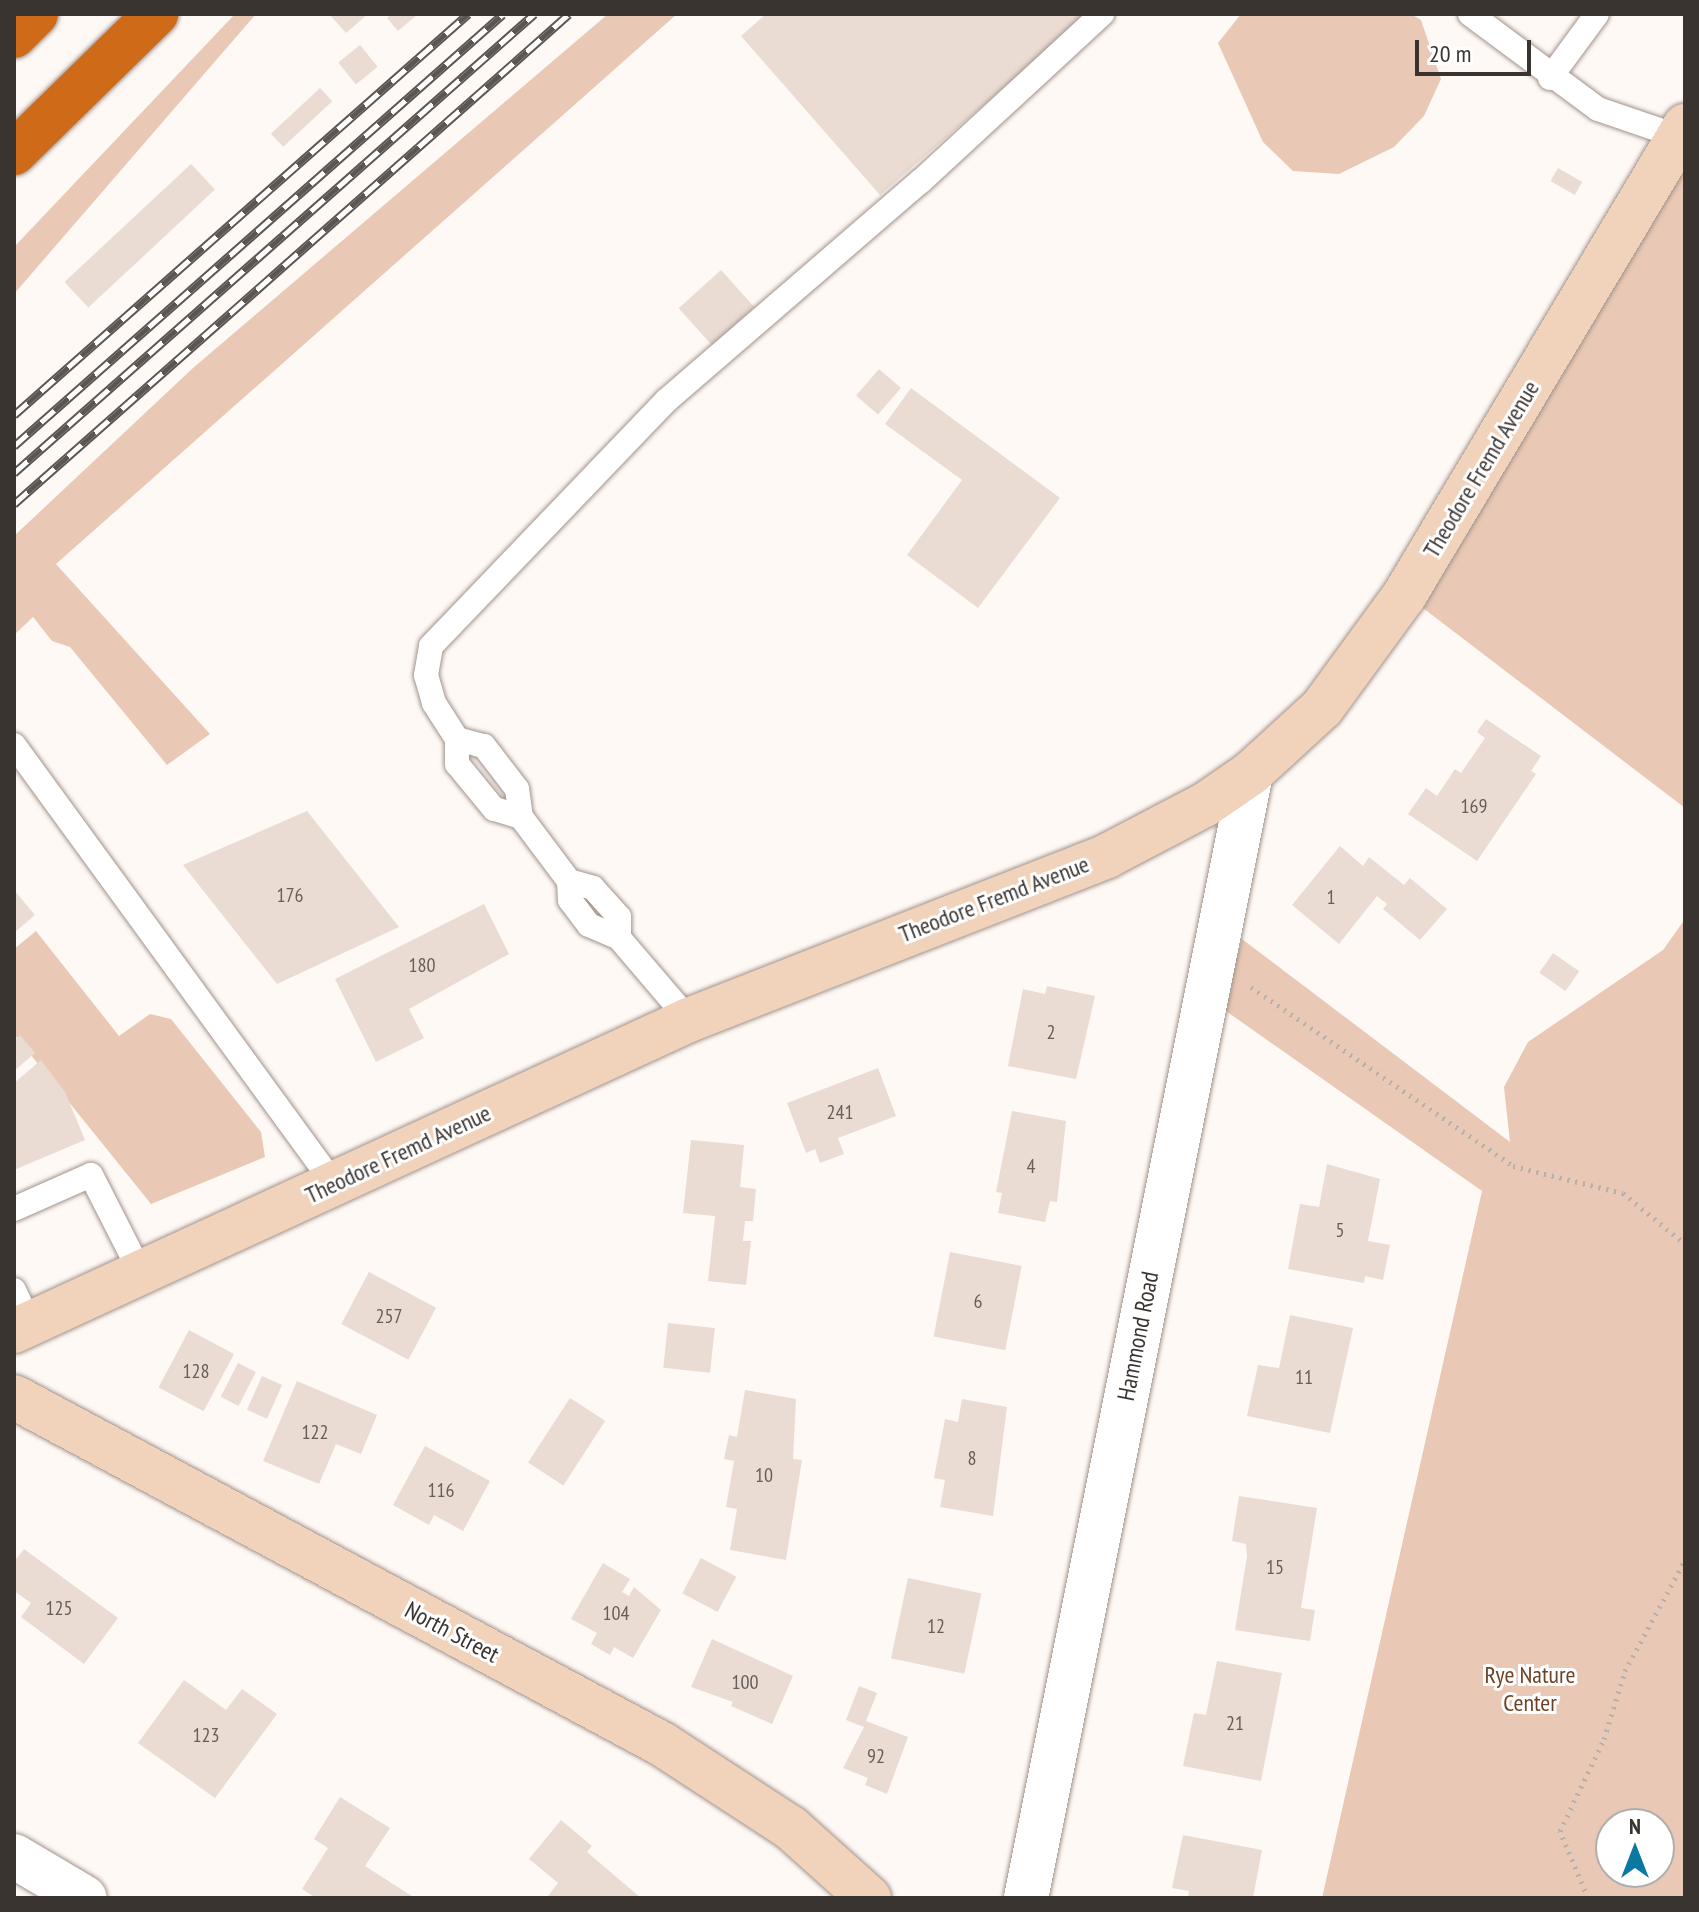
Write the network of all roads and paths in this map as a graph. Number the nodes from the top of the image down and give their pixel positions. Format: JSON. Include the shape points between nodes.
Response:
{"nodes":[{"id":1,"x":36,"y":14,"type":"edge"},
{"id":2,"x":156,"y":14,"type":"edge"},
{"id":3,"x":1102,"y":14,"type":"edge"},
{"id":4,"x":1470,"y":14,"type":"edge"},
{"id":5,"x":1597,"y":14,"type":"edge"},
{"id":6,"x":14,"y":36,"type":"edge"},
{"id":7,"x":1550,"y":78,"type":"junction"},
{"id":8,"x":1681,"y":131,"type":"edge"},
{"id":9,"x":14,"y":153,"type":"edge"},
{"id":10,"x":14,"y":745,"type":"edge"},
{"id":11,"x":1251,"y":773,"type":"junction"},
{"id":12,"x":1213,"y":962,"type":"junction"},
{"id":13,"x":689,"y":1020,"type":"junction"},
{"id":14,"x":334,"y":1184,"type":"junction"},
{"id":15,"x":14,"y":1209,"type":"edge"},
{"id":16,"x":1685,"y":1244,"type":"edge"},
{"id":17,"x":141,"y":1273,"type":"junction"},
{"id":18,"x":19,"y":1315,"type":"edge"},
{"id":19,"x":14,"y":1397,"type":"edge"},
{"id":20,"x":1685,"y":1560,"type":"edge"},
{"id":21,"x":14,"y":1856,"type":"edge"},
{"id":22,"x":85,"y":1898,"type":"edge"},
{"id":23,"x":869,"y":1898,"type":"edge"},
{"id":24,"x":1026,"y":1898,"type":"edge"},
{"id":25,"x":1588,"y":1898,"type":"edge"}],
"edges":[{"from":1,"to":6,"type":"highway"},
{"from":2,"to":9,"type":"highway"},
{"from":3,"to":13,"type":"lane","via":[[920,182],[667,400],[431,646],[426,675],[457,739],[484,746],[517,789],[521,817],[569,881],[593,888],[619,917],[619,938]]},
{"from":4,"to":7,"type":"lane"},
{"from":5,"to":7,"type":"lane"},
{"from":7,"to":8,"type":"lane","via":[[1598,109]]},
{"from":8,"to":11,"type":"street","name":"Theodore Fremd Avenue","via":[[1404,596],[1322,708]]},
{"from":10,"to":14,"type":"lane"},
{"from":11,"to":12,"type":"street","name":"Hammond Road"},
{"from":11,"to":13,"type":"street","name":"Theodore Fremd Avenue","via":[[1206,804],[1107,856]]},
{"from":12,"to":16,"type":"path","via":[[1513,1166],[1623,1193]]},
{"from":12,"to":24,"type":"street","name":"Hammond Road"},
{"from":13,"to":14,"type":"street","name":"Theodore Fremd Avenue"},
{"from":14,"to":17,"type":"street","name":"Theodore Fremd Avenue"},
{"from":15,"to":17,"type":"lane","via":[[91,1175]]},
{"from":17,"to":18,"type":"street","name":"Theodore Fremd Avenue"},
{"from":19,"to":23,"type":"street","name":"North Street","via":[[662,1744],[791,1828]]},
{"from":20,"to":25,"type":"path","via":[[1625,1671],[1604,1739],[1560,1831]]},
{"from":21,"to":22,"type":"street"}]}
